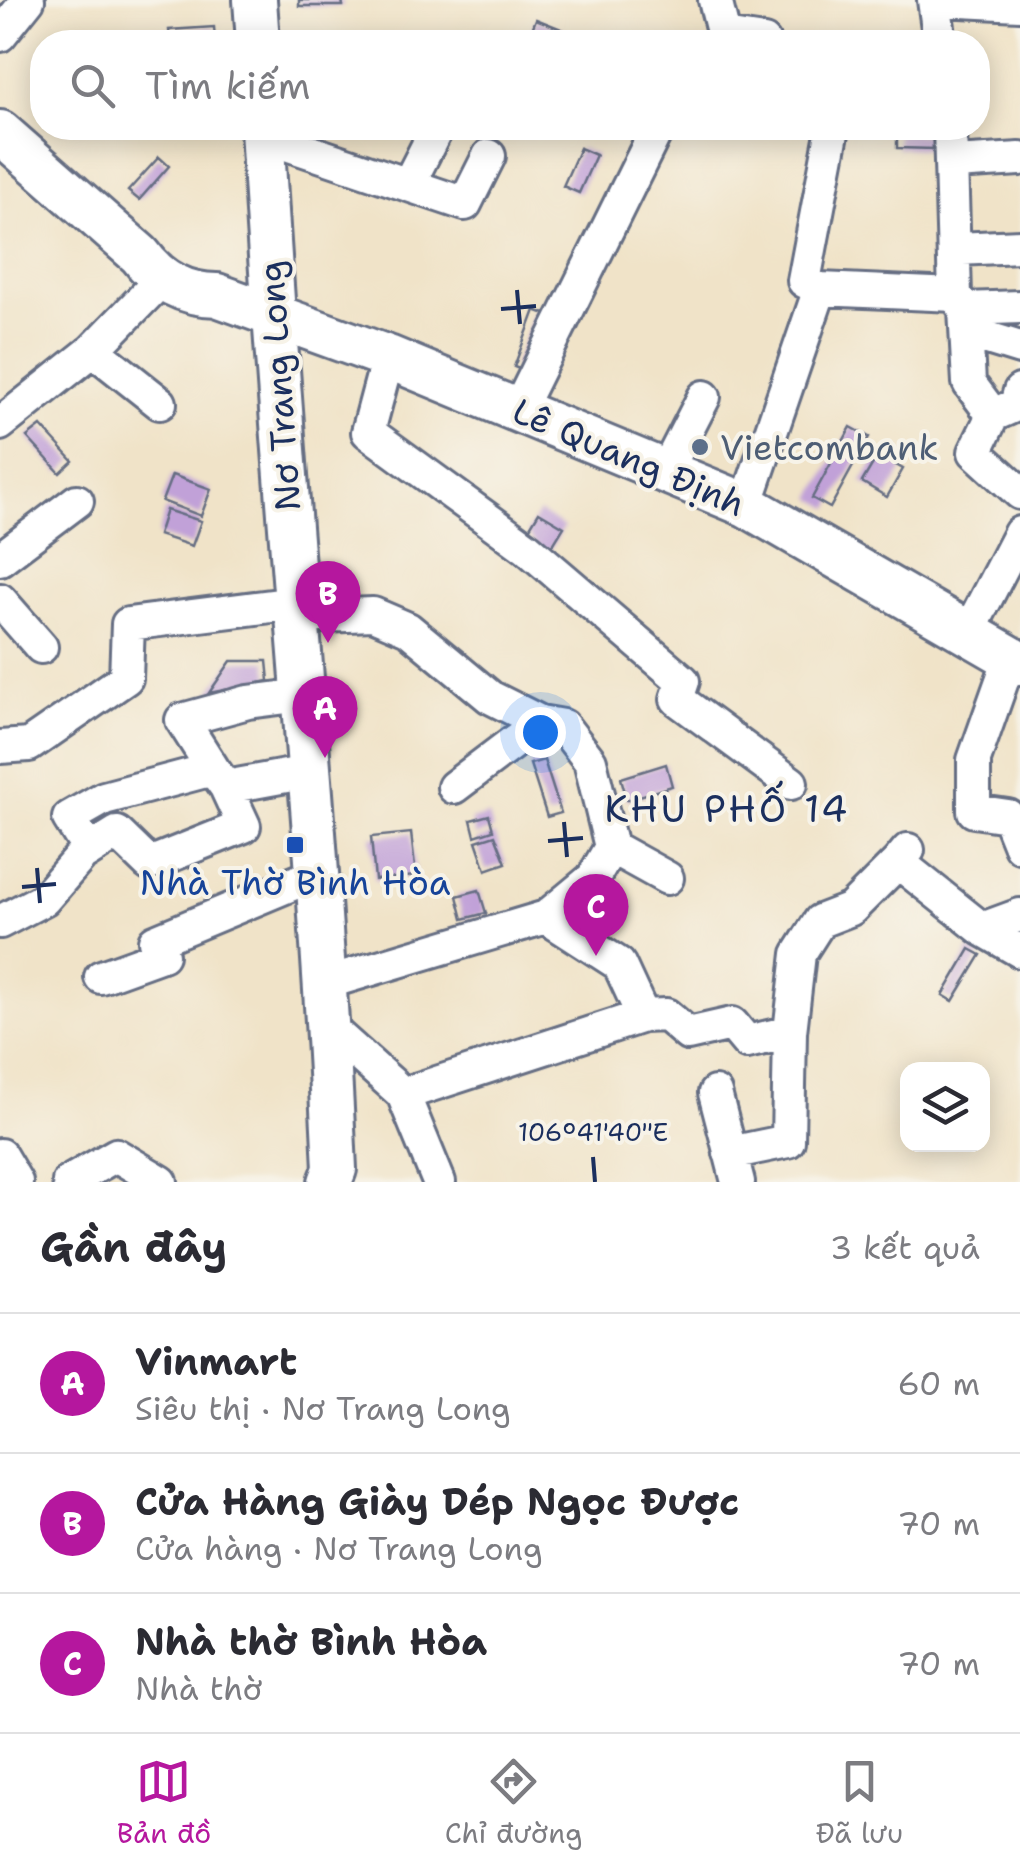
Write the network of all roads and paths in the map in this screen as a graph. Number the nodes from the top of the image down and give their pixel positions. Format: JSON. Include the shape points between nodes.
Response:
{"nodes":[{"id":1,"x":28,"y":0,"type":"edge"},
{"id":2,"x":54,"y":0,"type":"edge"},
{"id":3,"x":256,"y":0,"type":"edge"},
{"id":4,"x":715,"y":0,"type":"edge"},
{"id":5,"x":938,"y":0,"type":"edge"},
{"id":6,"x":1020,"y":4,"type":"edge"},
{"id":7,"x":257,"y":30,"type":"edge"},
{"id":8,"x":722,"y":30,"type":"edge"},
{"id":9,"x":939,"y":30,"type":"edge"},
{"id":10,"x":0,"y":35,"type":"edge"},
{"id":11,"x":262,"y":140,"type":"edge"},
{"id":12,"x":284,"y":140,"type":"edge"},
{"id":13,"x":431,"y":140,"type":"edge"},
{"id":14,"x":651,"y":140,"type":"edge"},
{"id":15,"x":830,"y":140,"type":"edge"},
{"id":16,"x":951,"y":140,"type":"edge"},
{"id":17,"x":8,"y":149,"type":"edge"},
{"id":18,"x":488,"y":156,"type":"dead end"},
{"id":19,"x":1020,"y":159,"type":"edge"},
{"id":20,"x":954,"y":163,"type":"junction"},
{"id":21,"x":408,"y":185,"type":"junction"},
{"id":22,"x":1020,"y":246,"type":"edge"},
{"id":23,"x":957,"y":249,"type":"junction"},
{"id":24,"x":151,"y":267,"type":"junction"},
{"id":25,"x":820,"y":289,"type":"junction"},
{"id":26,"x":1020,"y":307,"type":"edge"},
{"id":27,"x":963,"y":312,"type":"junction"},
{"id":28,"x":272,"y":315,"type":"junction"},
{"id":29,"x":1020,"y":348,"type":"edge"},
{"id":30,"x":93,"y":350,"type":"junction"},
{"id":31,"x":388,"y":358,"type":"junction"},
{"id":32,"x":1020,"y":391,"type":"edge"},
{"id":33,"x":704,"y":397,"type":"dead end"},
{"id":34,"x":160,"y":403,"type":"dead end"},
{"id":35,"x":518,"y":410,"type":"junction"},
{"id":36,"x":993,"y":414,"type":"junction"},
{"id":37,"x":0,"y":424,"type":"edge"},
{"id":38,"x":666,"y":471,"type":"junction"},
{"id":39,"x":1020,"y":493,"type":"edge"},
{"id":40,"x":77,"y":501,"type":"dead end"},
{"id":41,"x":746,"y":504,"type":"junction"},
{"id":42,"x":1019,"y":536,"type":"edge"},
{"id":43,"x":0,"y":559,"type":"edge"},
{"id":44,"x":0,"y":600,"type":"edge"},
{"id":45,"x":296,"y":610,"type":"junction"},
{"id":46,"x":968,"y":634,"type":"junction"},
{"id":47,"x":42,"y":647,"type":"dead end"},
{"id":48,"x":1015,"y":660,"type":"edge"},
{"id":49,"x":303,"y":695,"type":"junction"},
{"id":50,"x":540,"y":722,"type":"junction"},
{"id":51,"x":15,"y":746,"type":"edge"},
{"id":52,"x":308,"y":772,"type":"junction"},
{"id":53,"x":219,"y":778,"type":"junction"},
{"id":54,"x":791,"y":783,"type":"dead end"},
{"id":55,"x":454,"y":787,"type":"dead end"},
{"id":56,"x":1014,"y":831,"type":"edge"},
{"id":57,"x":610,"y":848,"type":"junction"},
{"id":58,"x":90,"y":850,"type":"junction"},
{"id":59,"x":316,"y":874,"type":"junction"},
{"id":60,"x":668,"y":878,"type":"dead end"},
{"id":61,"x":1020,"y":915,"type":"edge"},
{"id":62,"x":546,"y":916,"type":"junction"},
{"id":63,"x":0,"y":922,"type":"edge"},
{"id":64,"x":982,"y":929,"type":"junction"},
{"id":65,"x":1020,"y":951,"type":"edge"},
{"id":66,"x":101,"y":978,"type":"dead end"},
{"id":67,"x":325,"y":983,"type":"junction"},
{"id":68,"x":643,"y":1016,"type":"junction"},
{"id":69,"x":328,"y":1027,"type":"junction"},
{"id":70,"x":790,"y":1032,"type":"junction"},
{"id":71,"x":715,"y":1092,"type":"dead end"},
{"id":72,"x":404,"y":1094,"type":"junction"},
{"id":73,"x":0,"y":1156,"type":"edge"},
{"id":74,"x":734,"y":1168,"type":"edge"},
{"id":75,"x":16,"y":1182,"type":"edge"},
{"id":76,"x":69,"y":1182,"type":"edge"},
{"id":77,"x":161,"y":1182,"type":"edge"},
{"id":78,"x":330,"y":1182,"type":"edge"},
{"id":79,"x":438,"y":1182,"type":"edge"}],
"edges":[{"from":1,"to":2,"type":"street"},
{"from":1,"to":10,"type":"street"},
{"from":3,"to":7,"type":"main road"},
{"from":4,"to":8,"type":"street"},
{"from":5,"to":6,"type":"street"},
{"from":5,"to":9,"type":"street"},
{"from":11,"to":28,"type":"main road","name":"Nơ Trang Long"},
{"from":12,"to":21,"type":"street"},
{"from":13,"to":21,"type":"street"},
{"from":14,"to":35,"type":"street"},
{"from":15,"to":25,"type":"street","via":[[804,281]]},
{"from":16,"to":20,"type":"street"},
{"from":17,"to":24,"type":"main road","name":"Lê Quang Định"},
{"from":18,"to":21,"type":"street","via":[[465,204]]},
{"from":19,"to":20,"type":"street"},
{"from":20,"to":23,"type":"street"},
{"from":22,"to":23,"type":"street"},
{"from":23,"to":27,"type":"street"},
{"from":24,"to":28,"type":"main road","name":"Lê Quang Định","via":[[178,266],[206,280],[217,296]]},
{"from":24,"to":30,"type":"street"},
{"from":25,"to":27,"type":"street"},
{"from":25,"to":41,"type":"street"},
{"from":26,"to":27,"type":"street"},
{"from":27,"to":29,"type":"street"},
{"from":27,"to":36,"type":"street","via":[[969,383]]},
{"from":28,"to":31,"type":"main road","name":"Lê Quang Định"},
{"from":28,"to":45,"type":"main road","name":"Nơ Trang Long"},
{"from":30,"to":34,"type":"street"},
{"from":30,"to":37,"type":"street"},
{"from":31,"to":35,"type":"main road","name":"Lê Quang Định"},
{"from":31,"to":54,"type":"street","via":[[368,432],[527,548],[684,681],[677,699]]},
{"from":32,"to":36,"type":"street","via":[[1016,405]]},
{"from":33,"to":38,"type":"street"},
{"from":35,"to":38,"type":"main road","name":"Lê Quang Định"},
{"from":36,"to":39,"type":"street","via":[[975,452]]},
{"from":38,"to":41,"type":"main road","name":"Lê Quang Định"},
{"from":40,"to":43,"type":"street"},
{"from":41,"to":46,"type":"main road","name":"Lê Quang Định"},
{"from":42,"to":46,"type":"street"},
{"from":44,"to":47,"type":"street"},
{"from":45,"to":49,"type":"main road","name":"Nơ Trang Long"},
{"from":45,"to":50,"type":"street","via":[[373,614],[408,629],[490,697]]},
{"from":45,"to":51,"type":"street","via":[[128,624],[126,678]]},
{"from":46,"to":48,"type":"main road","name":"Lê Quang Định"},
{"from":48,"to":56,"type":"street","via":[[974,760],[974,811]]},
{"from":49,"to":52,"type":"main road","name":"Nơ Trang Long"},
{"from":49,"to":53,"type":"street","via":[[182,720]]},
{"from":50,"to":55,"type":"street"},
{"from":50,"to":57,"type":"street","via":[[563,726],[590,761]]},
{"from":52,"to":53,"type":"street"},
{"from":52,"to":59,"type":"main road","name":"Nơ Trang Long"},
{"from":53,"to":58,"type":"street","via":[[104,798],[70,818]]},
{"from":53,"to":58,"type":"street","via":[[244,826],[149,864],[117,834]]},
{"from":57,"to":60,"type":"street"},
{"from":57,"to":62,"type":"street","via":[[592,878]]},
{"from":58,"to":63,"type":"street","via":[[44,899]]},
{"from":59,"to":66,"type":"street","via":[[156,941],[162,956]]},
{"from":59,"to":67,"type":"main road","name":"Nơ Trang Long"},
{"from":61,"to":64,"type":"street"},
{"from":62,"to":67,"type":"street"},
{"from":62,"to":68,"type":"street","via":[[619,964]]},
{"from":64,"to":65,"type":"street"},
{"from":64,"to":70,"type":"street","via":[[902,856],[851,909],[820,921],[799,954]]},
{"from":67,"to":69,"type":"main road","name":"Nơ Trang Long"},
{"from":68,"to":70,"type":"street","via":[[666,1015],[688,1034],[732,1024],[747,1042]]},
{"from":68,"to":72,"type":"street"},
{"from":69,"to":72,"type":"street"},
{"from":69,"to":78,"type":"main road","name":"Nơ Trang Long","via":[[335,1169]]},
{"from":70,"to":74,"type":"street","via":[[788,1141]]},
{"from":71,"to":74,"type":"street"},
{"from":72,"to":79,"type":"street"},
{"from":73,"to":75,"type":"street"},
{"from":76,"to":77,"type":"street","via":[[116,1154]]}]}
